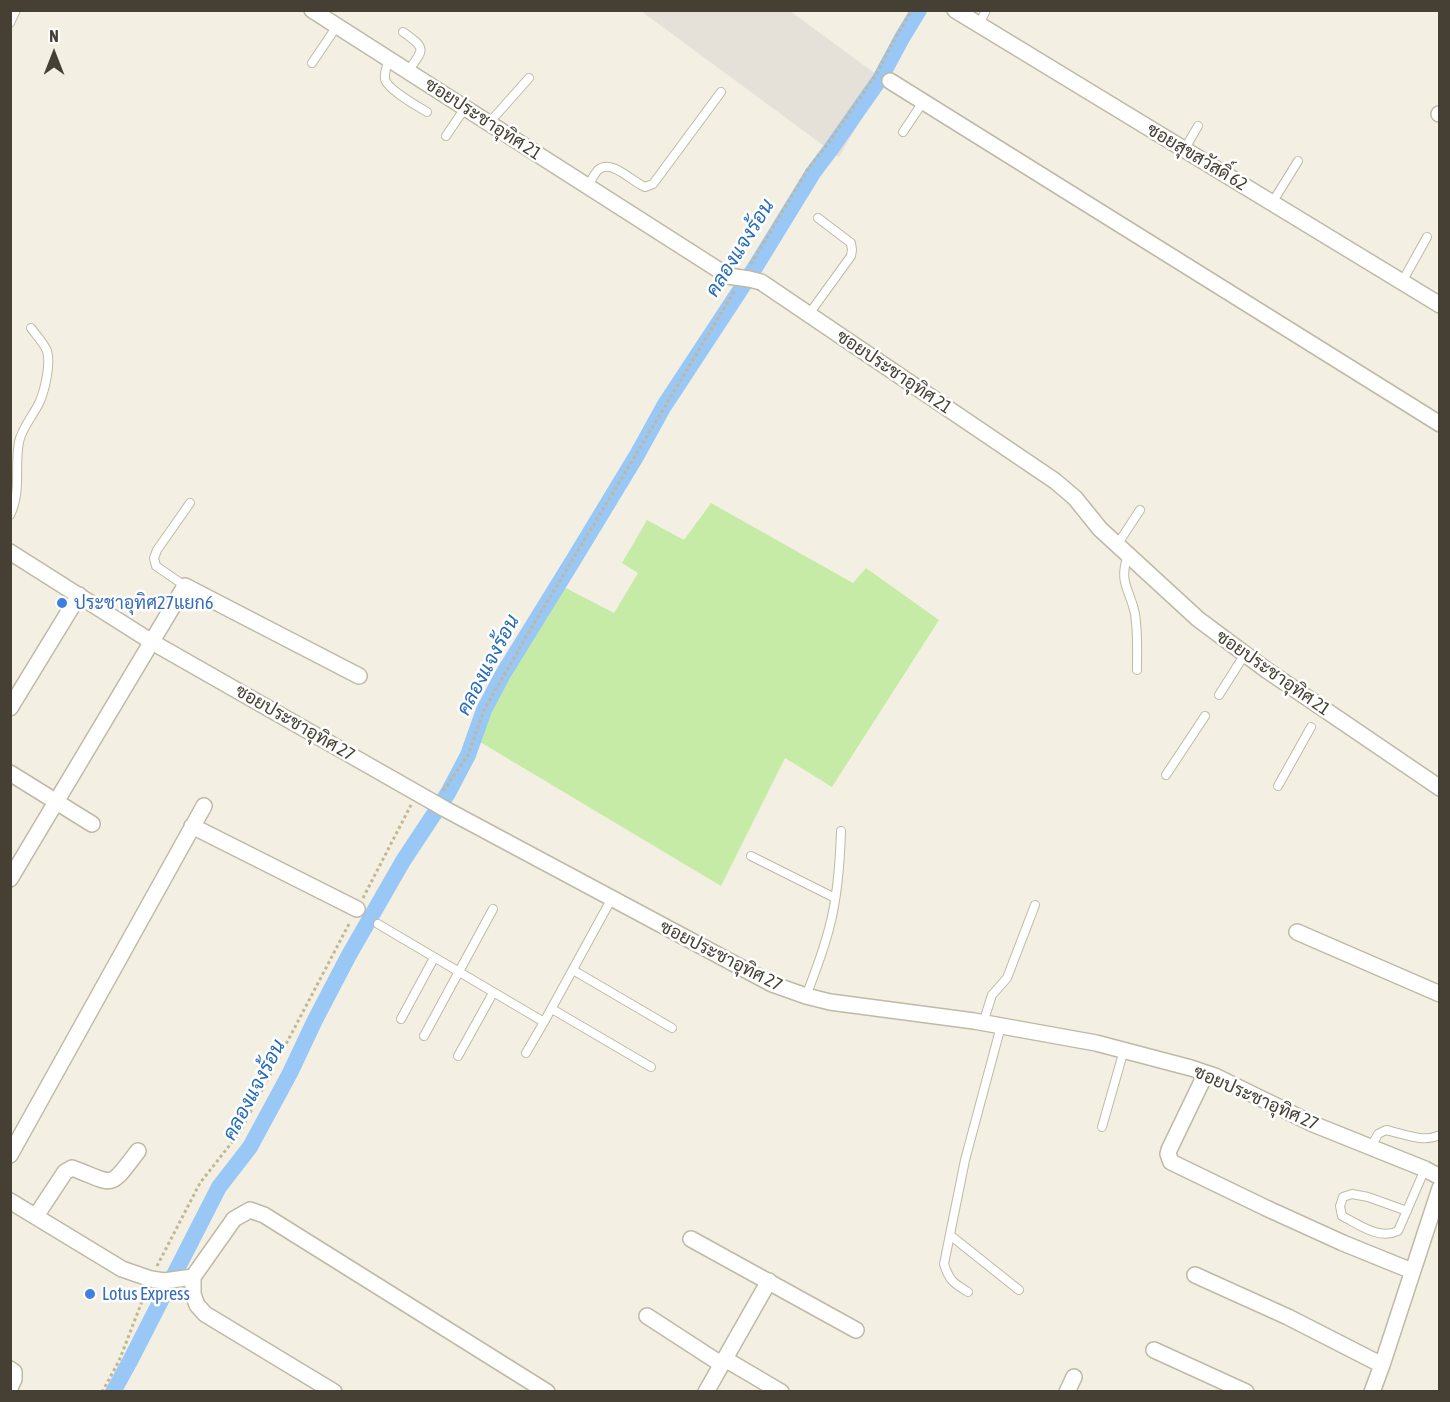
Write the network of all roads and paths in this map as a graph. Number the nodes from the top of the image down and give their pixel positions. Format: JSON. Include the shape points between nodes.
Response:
{"nodes":[{"id":1,"x":16,"y":10,"type":"edge"},
{"id":2,"x":312,"y":10,"type":"edge"},
{"id":3,"x":912,"y":10,"type":"edge"},
{"id":4,"x":955,"y":10,"type":"edge"},
{"id":5,"x":986,"y":10,"type":"edge"},
{"id":6,"x":10,"y":23,"type":"edge"},
{"id":7,"x":979,"y":25,"type":"junction"},
{"id":8,"x":337,"y":26,"type":"junction"},
{"id":9,"x":402,"y":32,"type":"dead end"},
{"id":10,"x":389,"y":60,"type":"junction"},
{"id":11,"x":312,"y":63,"type":"dead end"},
{"id":12,"x":408,"y":71,"type":"junction"},
{"id":13,"x":529,"y":78,"type":"dead end"},
{"id":14,"x":890,"y":81,"type":"dead end"},
{"id":15,"x":721,"y":92,"type":"dead end"},
{"id":16,"x":923,"y":102,"type":"junction"},
{"id":17,"x":465,"y":108,"type":"junction"},
{"id":18,"x":427,"y":112,"type":"dead end"},
{"id":19,"x":489,"y":123,"type":"junction"},
{"id":20,"x":1197,"y":126,"type":"dead end"},
{"id":21,"x":903,"y":132,"type":"dead end"},
{"id":22,"x":446,"y":136,"type":"dead end"},
{"id":23,"x":1184,"y":150,"type":"junction"},
{"id":24,"x":1298,"y":162,"type":"dead end"},
{"id":25,"x":588,"y":186,"type":"junction"},
{"id":26,"x":1272,"y":203,"type":"junction"},
{"id":27,"x":818,"y":218,"type":"dead end"},
{"id":28,"x":1427,"y":237,"type":"dead end"},
{"id":29,"x":746,"y":272,"type":"dead end"},
{"id":30,"x":734,"y":279,"type":"junction"},
{"id":31,"x":1402,"y":282,"type":"junction"},
{"id":32,"x":1440,"y":304,"type":"edge"},
{"id":33,"x":808,"y":314,"type":"junction"},
{"id":34,"x":31,"y":328,"type":"dead end"},
{"id":35,"x":1440,"y":424,"type":"edge"},
{"id":36,"x":190,"y":503,"type":"dead end"},
{"id":37,"x":1140,"y":510,"type":"dead end"},
{"id":38,"x":10,"y":515,"type":"edge"},
{"id":39,"x":1123,"y":550,"type":"junction"},
{"id":40,"x":10,"y":552,"type":"edge"},
{"id":41,"x":185,"y":586,"type":"junction"},
{"id":42,"x":79,"y":595,"type":"junction"},
{"id":43,"x":152,"y":642,"type":"junction"},
{"id":44,"x":1245,"y":654,"type":"junction"},
{"id":45,"x":1137,"y":670,"type":"dead end"},
{"id":46,"x":359,"y":676,"type":"dead end"},
{"id":47,"x":1219,"y":694,"type":"dead end"},
{"id":48,"x":10,"y":708,"type":"edge"},
{"id":49,"x":1204,"y":716,"type":"dead end"},
{"id":50,"x":1311,"y":727,"type":"dead end"},
{"id":51,"x":10,"y":773,"type":"edge"},
{"id":52,"x":1166,"y":775,"type":"dead end"},
{"id":53,"x":1278,"y":786,"type":"dead end"},
{"id":54,"x":1440,"y":788,"type":"edge"},
{"id":55,"x":418,"y":793,"type":"junction"},
{"id":56,"x":57,"y":802,"type":"junction"},
{"id":57,"x":204,"y":806,"type":"dead end"},
{"id":58,"x":440,"y":806,"type":"junction"},
{"id":59,"x":92,"y":824,"type":"dead end"},
{"id":60,"x":192,"y":826,"type":"junction"},
{"id":61,"x":841,"y":831,"type":"dead end"},
{"id":62,"x":751,"y":856,"type":"dead end"},
{"id":63,"x":10,"y":879,"type":"edge"},
{"id":64,"x":612,"y":898,"type":"junction"},
{"id":65,"x":835,"y":898,"type":"junction"},
{"id":66,"x":1035,"y":905,"type":"dead end"},
{"id":67,"x":357,"y":909,"type":"junction"},
{"id":68,"x":493,"y":909,"type":"dead end"},
{"id":69,"x":378,"y":924,"type":"dead end"},
{"id":70,"x":1297,"y":932,"type":"dead end"},
{"id":71,"x":434,"y":958,"type":"junction"},
{"id":72,"x":573,"y":970,"type":"junction"},
{"id":73,"x":458,"y":972,"type":"junction"},
{"id":74,"x":493,"y":993,"type":"junction"},
{"id":75,"x":1440,"y":994,"type":"edge"},
{"id":76,"x":806,"y":996,"type":"junction"},
{"id":77,"x":552,"y":1008,"type":"junction"},
{"id":78,"x":401,"y":1019,"type":"dead end"},
{"id":79,"x":544,"y":1022,"type":"junction"},
{"id":80,"x":983,"y":1023,"type":"junction"},
{"id":81,"x":1001,"y":1026,"type":"junction"},
{"id":82,"x":672,"y":1028,"type":"dead end"},
{"id":83,"x":424,"y":1036,"type":"dead end"},
{"id":84,"x":1124,"y":1050,"type":"junction"},
{"id":85,"x":526,"y":1053,"type":"dead end"},
{"id":86,"x":458,"y":1056,"type":"dead end"},
{"id":87,"x":651,"y":1067,"type":"dead end"},
{"id":88,"x":1206,"y":1073,"type":"junction"},
{"id":89,"x":1102,"y":1127,"type":"dead end"},
{"id":90,"x":1440,"y":1135,"type":"edge"},
{"id":91,"x":1371,"y":1148,"type":"junction"},
{"id":92,"x":138,"y":1151,"type":"dead end"},
{"id":93,"x":10,"y":1155,"type":"edge"},
{"id":94,"x":1425,"y":1169,"type":"junction"},
{"id":95,"x":1440,"y":1177,"type":"edge"},
{"id":96,"x":1440,"y":1188,"type":"edge"},
{"id":97,"x":10,"y":1201,"type":"edge"},
{"id":98,"x":1407,"y":1211,"type":"junction"},
{"id":99,"x":36,"y":1216,"type":"junction"},
{"id":100,"x":950,"y":1235,"type":"junction"},
{"id":101,"x":691,"y":1239,"type":"dead end"},
{"id":102,"x":1412,"y":1271,"type":"junction"},
{"id":103,"x":1194,"y":1275,"type":"dead end"},
{"id":104,"x":188,"y":1278,"type":"junction"},
{"id":105,"x":151,"y":1279,"type":"junction"},
{"id":106,"x":770,"y":1281,"type":"junction"},
{"id":107,"x":1019,"y":1290,"type":"dead end"},
{"id":108,"x":968,"y":1292,"type":"dead end"},
{"id":109,"x":647,"y":1316,"type":"dead end"},
{"id":110,"x":856,"y":1330,"type":"dead end"},
{"id":111,"x":1154,"y":1350,"type":"dead end"},
{"id":112,"x":723,"y":1361,"type":"junction"},
{"id":113,"x":1382,"y":1365,"type":"junction"},
{"id":114,"x":10,"y":1369,"type":"edge"},
{"id":115,"x":1074,"y":1377,"type":"dead end"},
{"id":116,"x":10,"y":1388,"type":"edge"},
{"id":117,"x":102,"y":1392,"type":"edge"},
{"id":118,"x":334,"y":1392,"type":"edge"},
{"id":119,"x":546,"y":1392,"type":"edge"},
{"id":120,"x":706,"y":1392,"type":"edge"},
{"id":121,"x":781,"y":1392,"type":"edge"},
{"id":122,"x":1066,"y":1392,"type":"edge"},
{"id":123,"x":1246,"y":1392,"type":"edge"},
{"id":124,"x":1372,"y":1392,"type":"edge"}],
"edges":[{"from":1,"to":6,"type":"lane"},
{"from":2,"to":8,"type":"street","name":"ซอยประชาอุทิศ 21"},
{"from":3,"to":29,"type":"path","via":[[875,76],[808,169]]},
{"from":4,"to":7,"type":"street","name":"ซอยสุขสวัสดิ์ 62"},
{"from":5,"to":7,"type":"lane"},
{"from":7,"to":23,"type":"street","name":"ซอยสุขสวัสดิ์ 62"},
{"from":8,"to":10,"type":"street","name":"ซอยประชาอุทิศ 21"},
{"from":8,"to":11,"type":"lane"},
{"from":9,"to":12,"type":"lane","via":[[421,48]]},
{"from":10,"to":12,"type":"street","name":"ซอยประชาอุทิศ 21"},
{"from":10,"to":18,"type":"lane","via":[[385,81]]},
{"from":12,"to":17,"type":"street","name":"ซอยประชาอุทิศ 21"},
{"from":13,"to":19,"type":"lane"},
{"from":14,"to":16,"type":"street"},
{"from":15,"to":25,"type":"lane","via":[[653,183],[645,187],[607,166],[600,169]]},
{"from":16,"to":21,"type":"lane"},
{"from":16,"to":35,"type":"street"},
{"from":17,"to":19,"type":"street","name":"ซอยประชาอุทิศ 21"},
{"from":17,"to":22,"type":"lane"},
{"from":19,"to":25,"type":"street","name":"ซอยประชาอุทิศ 21"},
{"from":20,"to":23,"type":"lane"},
{"from":23,"to":26,"type":"street","name":"ซอยสุขสวัสดิ์ 62"},
{"from":24,"to":26,"type":"lane"},
{"from":25,"to":30,"type":"street","name":"ซอยประชาอุทิศ 21"},
{"from":26,"to":31,"type":"street","name":"ซอยสุขสวัสดิ์ 62"},
{"from":27,"to":33,"type":"lane","via":[[851,243],[852,250]]},
{"from":28,"to":31,"type":"lane"},
{"from":30,"to":33,"type":"street","name":"ซอยประชาอุทิศ 21","bridge":true,"via":[[761,282]]},
{"from":30,"to":58,"type":"path","via":[[484,710],[468,755]]},
{"from":31,"to":32,"type":"street","name":"ซอยสุขสวัสดิ์ 62"},
{"from":33,"to":39,"type":"street","name":"ซอยประชาอุทิศ 21","via":[[1055,481],[1076,498]]},
{"from":34,"to":38,"type":"lane","via":[[47,350],[49,361],[40,401],[19,438],[17,489]]},
{"from":36,"to":41,"type":"lane","via":[[154,558],[156,566]]},
{"from":37,"to":39,"type":"lane"},
{"from":39,"to":44,"type":"street","name":"ซอยประชาอุทิศ 21","via":[[1197,619]]},
{"from":39,"to":45,"type":"lane","via":[[1124,579],[1135,613]]},
{"from":40,"to":42,"type":"street","name":"ซอยประชาอุทิศ 27"},
{"from":41,"to":43,"type":"street"},
{"from":41,"to":46,"type":"street"},
{"from":42,"to":43,"type":"street","name":"ซอยประชาอุทิศ 27"},
{"from":42,"to":48,"type":"street"},
{"from":43,"to":55,"type":"street","name":"ซอยประชาอุทิศ 27"},
{"from":43,"to":56,"type":"street"},
{"from":44,"to":47,"type":"lane"},
{"from":44,"to":54,"type":"street","name":"ซอยประชาอุทิศ 21","via":[[1318,712]]},
{"from":49,"to":52,"type":"lane"},
{"from":50,"to":53,"type":"lane"},
{"from":51,"to":56,"type":"street"},
{"from":55,"to":58,"type":"street","name":"ซอยประชาอุทิศ 27"},
{"from":55,"to":67,"type":"path"},
{"from":56,"to":59,"type":"street"},
{"from":56,"to":63,"type":"street"},
{"from":57,"to":60,"type":"street"},
{"from":58,"to":64,"type":"street","name":"ซอยประชาอุทิศ 27"},
{"from":60,"to":67,"type":"street"},
{"from":60,"to":93,"type":"street"},
{"from":61,"to":65,"type":"lane"},
{"from":62,"to":65,"type":"lane"},
{"from":64,"to":72,"type":"lane"},
{"from":64,"to":76,"type":"street","name":"ซอยประชาอุทิศ 27","via":[[772,984]]},
{"from":65,"to":76,"type":"lane","via":[[831,923]]},
{"from":66,"to":80,"type":"lane","via":[[1007,978],[992,995]]},
{"from":67,"to":105,"type":"path","via":[[240,1132],[200,1183]]},
{"from":68,"to":73,"type":"lane"},
{"from":69,"to":71,"type":"lane"},
{"from":70,"to":75,"type":"street"},
{"from":71,"to":73,"type":"lane"},
{"from":71,"to":78,"type":"lane"},
{"from":72,"to":77,"type":"lane"},
{"from":72,"to":82,"type":"lane"},
{"from":73,"to":74,"type":"lane"},
{"from":73,"to":83,"type":"lane"},
{"from":74,"to":79,"type":"lane"},
{"from":74,"to":86,"type":"lane"},
{"from":76,"to":80,"type":"street","name":"ซอยประชาอุทิศ 27"},
{"from":77,"to":79,"type":"lane"},
{"from":77,"to":87,"type":"lane"},
{"from":79,"to":85,"type":"lane"},
{"from":80,"to":81,"type":"street","name":"ซอยประชาอุทิศ 27"},
{"from":81,"to":84,"type":"street","name":"ซอยประชาอุทิศ 27"},
{"from":81,"to":100,"type":"lane","via":[[965,1160]]},
{"from":84,"to":88,"type":"street","name":"ซอยประชาอุทิศ 27"},
{"from":84,"to":89,"type":"lane"},
{"from":88,"to":91,"type":"street","name":"ซอยประชาอุทิศ 27"},
{"from":88,"to":102,"type":"street","via":[[1169,1150],[1171,1162],[1275,1213]]},
{"from":90,"to":91,"type":"lane","via":[[1421,1139],[1386,1130],[1378,1134]]},
{"from":91,"to":94,"type":"street","name":"ซอยประชาอุทิศ 27"},
{"from":92,"to":99,"type":"street","via":[[111,1182],[72,1168],[65,1172]]},
{"from":94,"to":95,"type":"street","name":"ซอยประชาอุทิศ 27"},
{"from":94,"to":98,"type":"lane"},
{"from":96,"to":102,"type":"street"},
{"from":97,"to":99,"type":"street"},
{"from":98,"to":98,"type":"lane","via":[[1398,1232],[1390,1235],[1377,1234],[1342,1216],[1340,1206],[1343,1197],[1352,1194]]},
{"from":99,"to":105,"type":"street","via":[[122,1269]]},
{"from":100,"to":107,"type":"lane"},
{"from":100,"to":108,"type":"lane","via":[[944,1264],[954,1284]]},
{"from":101,"to":106,"type":"street"},
{"from":102,"to":113,"type":"street"},
{"from":103,"to":113,"type":"street"},
{"from":104,"to":105,"type":"street"},
{"from":104,"to":118,"type":"street","via":[[197,1305],[205,1314]]},
{"from":104,"to":119,"type":"street","via":[[234,1219],[250,1210],[264,1215]]},
{"from":105,"to":117,"type":"path","via":[[119,1361]]},
{"from":106,"to":110,"type":"street"},
{"from":106,"to":112,"type":"street"},
{"from":109,"to":112,"type":"street"},
{"from":111,"to":123,"type":"street"},
{"from":112,"to":120,"type":"street"},
{"from":112,"to":121,"type":"street"},
{"from":113,"to":124,"type":"street"},
{"from":114,"to":116,"type":"street","via":[[14,1379]]},
{"from":115,"to":122,"type":"street"}]}
